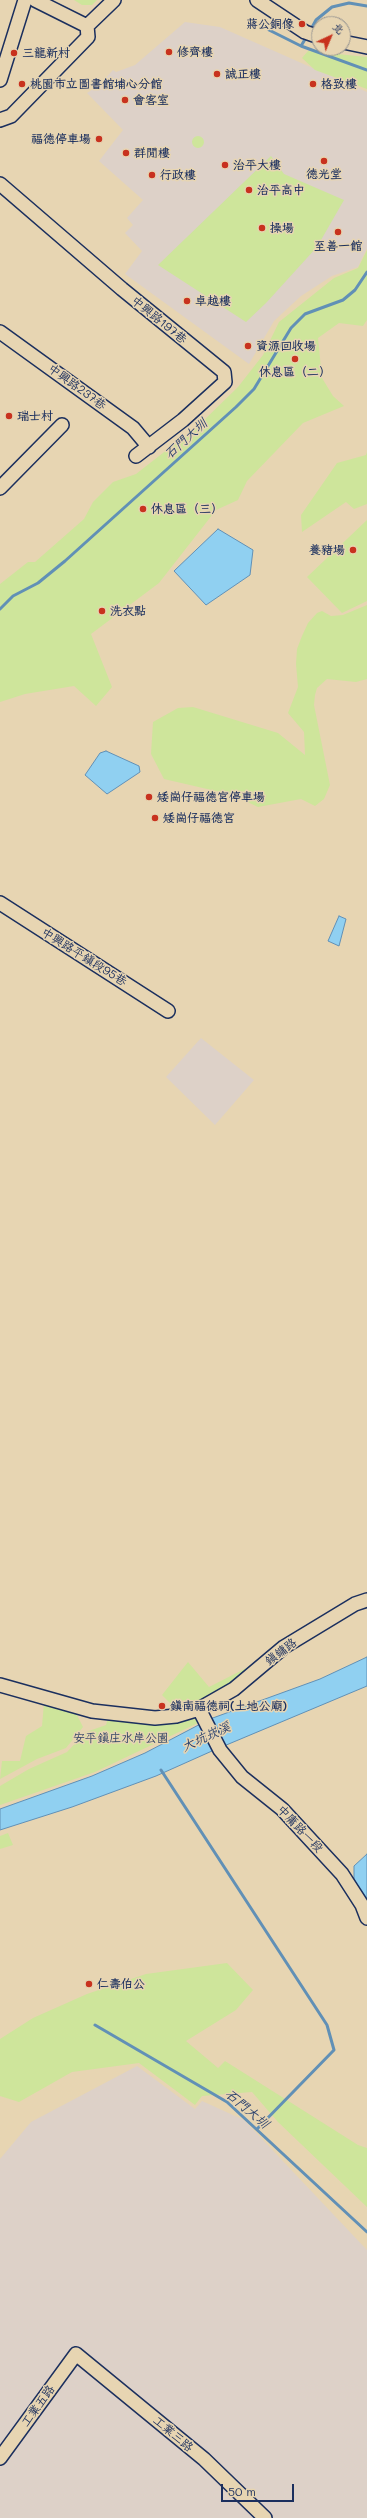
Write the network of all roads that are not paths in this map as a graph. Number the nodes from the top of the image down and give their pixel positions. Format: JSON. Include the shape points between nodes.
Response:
{"nodes":[{"id":1,"x":25,"y":0,"type":"edge"},
{"id":2,"x":35,"y":0,"type":"edge"},
{"id":3,"x":114,"y":0,"type":"edge"},
{"id":4,"x":257,"y":0,"type":"edge"},
{"id":5,"x":86,"y":26,"type":"junction"},
{"id":6,"x":311,"y":34,"type":"edge"},
{"id":7,"x":351,"y":44,"type":"edge"},
{"id":8,"x":367,"y":47,"type":"edge"},
{"id":9,"x":0,"y":80,"type":"edge"},
{"id":10,"x":0,"y":120,"type":"edge"},
{"id":11,"x":0,"y":184,"type":"edge"},
{"id":12,"x":0,"y":332,"type":"edge"},
{"id":13,"x":62,"y":425,"type":"dead end"},
{"id":14,"x":149,"y":447,"type":"junction"},
{"id":15,"x":136,"y":456,"type":"dead end"},
{"id":16,"x":0,"y":488,"type":"edge"},
{"id":17,"x":0,"y":902,"type":"edge"},
{"id":18,"x":168,"y":1011,"type":"dead end"},
{"id":19,"x":367,"y":1600,"type":"edge"},
{"id":20,"x":0,"y":1685,"type":"edge"},
{"id":21,"x":200,"y":1714,"type":"junction"},
{"id":22,"x":367,"y":1918,"type":"edge"},
{"id":23,"x":76,"y":2354,"type":"joint"},
{"id":24,"x":0,"y":2458,"type":"edge"},
{"id":25,"x":265,"y":2518,"type":"edge"}],
"edges":[{"from":1,"to":9,"type":"street"},
{"from":2,"to":5,"type":"street"},
{"from":3,"to":5,"type":"street"},
{"from":4,"to":6,"type":"street"},
{"from":5,"to":10,"type":"street","via":[[88,37],[11,116]]},
{"from":7,"to":8,"type":"street"},
{"from":11,"to":14,"type":"street","name":"中興路197巷","via":[[224,372],[225,382]]},
{"from":12,"to":14,"type":"street","name":"中興路237巷","via":[[133,428]]},
{"from":13,"to":16,"type":"street"},
{"from":14,"to":15,"type":"street","name":"中興路197巷"},
{"from":17,"to":18,"type":"street","name":"中興路平鎮段95巷"},
{"from":19,"to":21,"type":"street","name":"鎮鏞路","via":[[355,1604],[284,1647]]},
{"from":20,"to":21,"type":"street","via":[[92,1711],[155,1718]]},
{"from":21,"to":22,"type":"street","name":"中庸路一段","via":[[220,1750],[242,1777],[282,1809],[342,1874],[362,1905]]},
{"from":23,"to":24,"type":"street","name":"工業五路"},
{"from":23,"to":25,"type":"street","name":"工業三路","via":[[204,2459]]}]}
